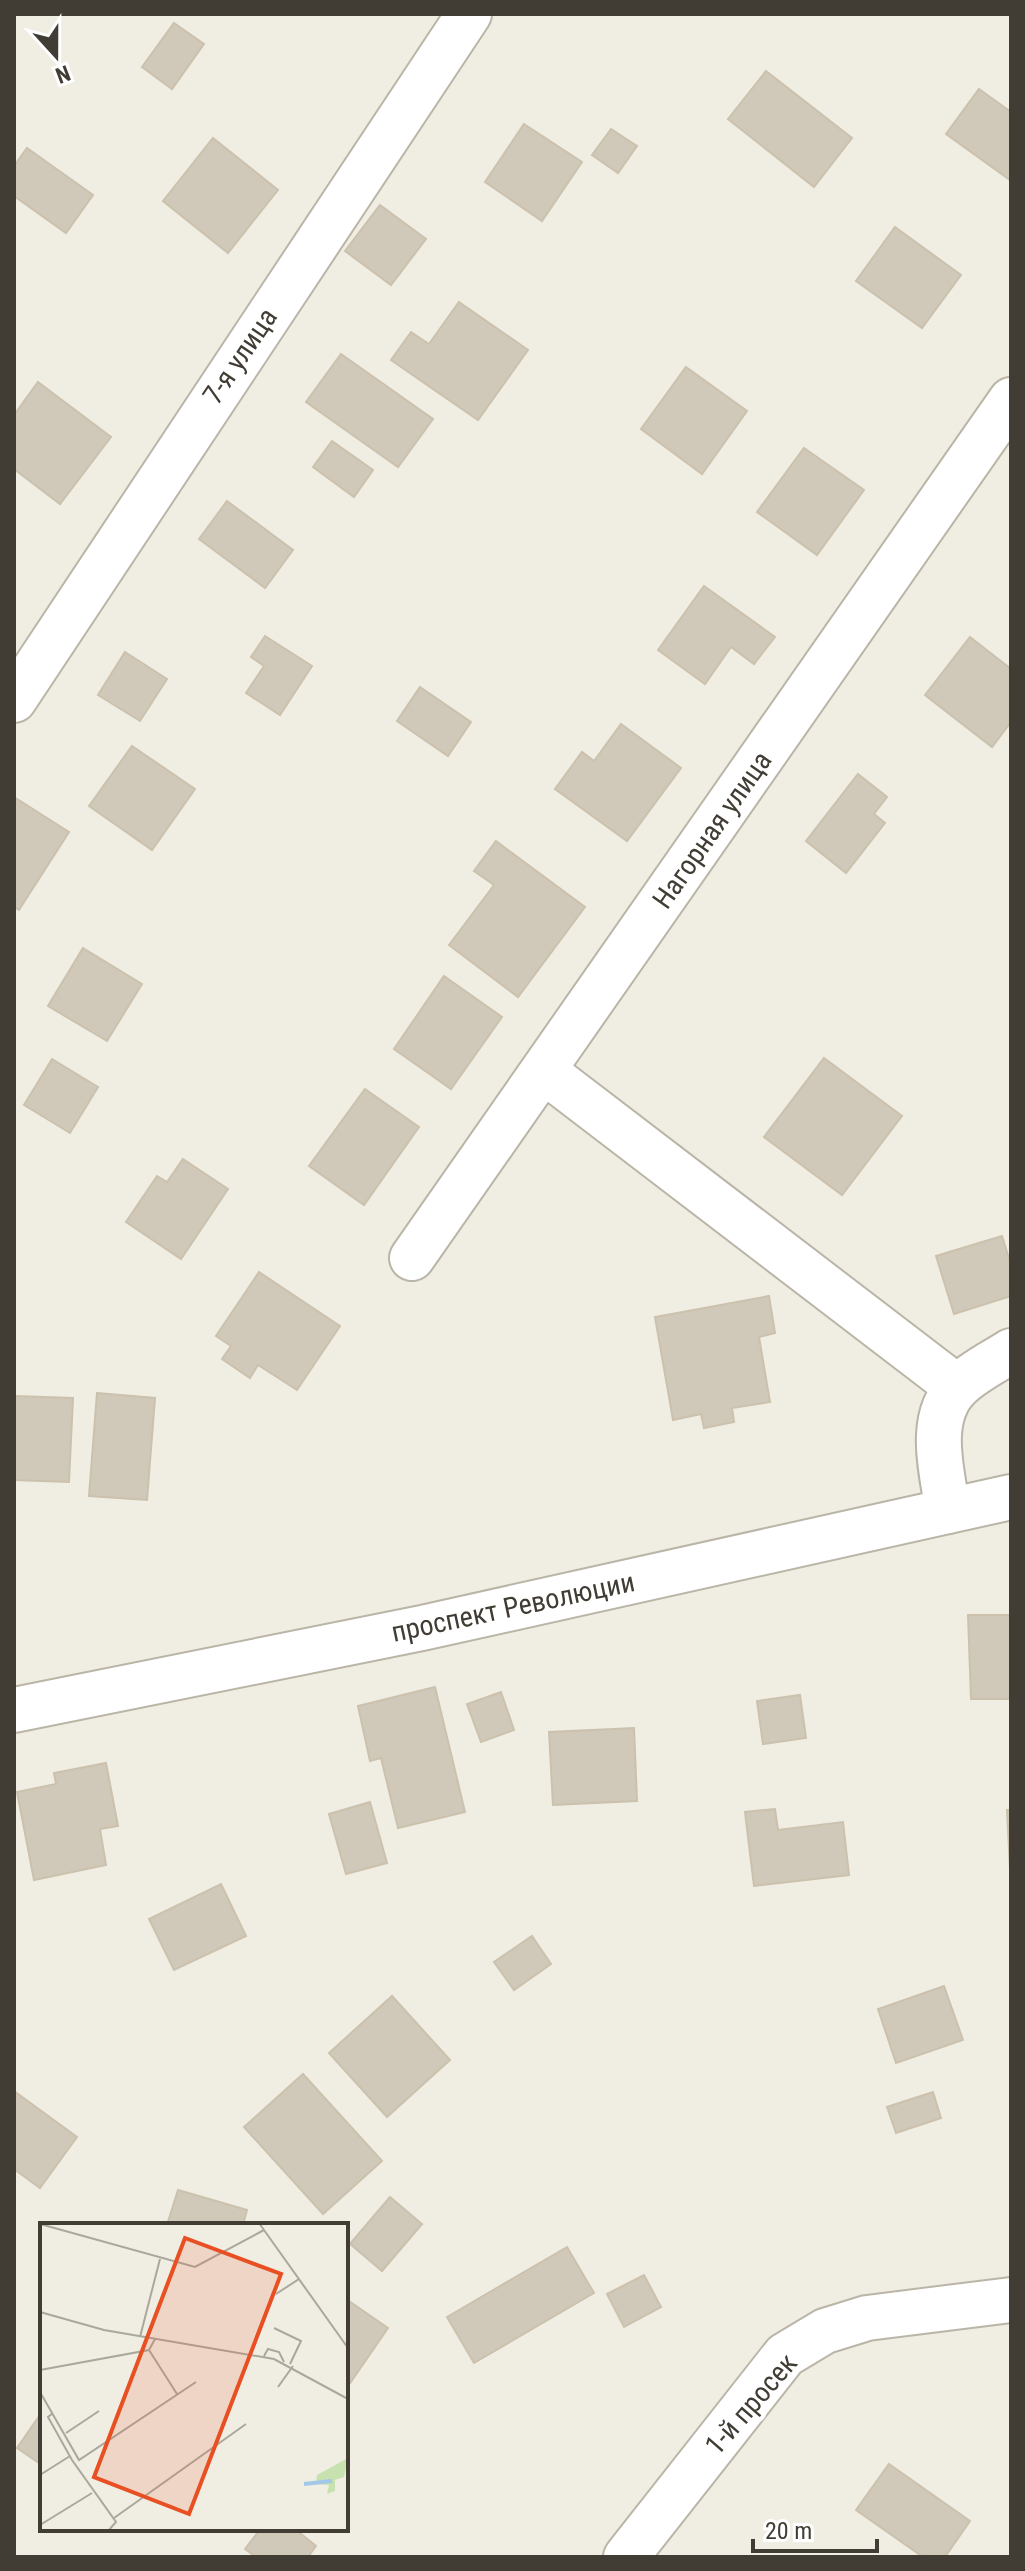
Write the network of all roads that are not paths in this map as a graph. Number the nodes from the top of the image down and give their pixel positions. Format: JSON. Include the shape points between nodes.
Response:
{"nodes":[{"id":1,"x":469,"y":14,"type":"edge"},
{"id":2,"x":1011,"y":400,"type":"edge"},
{"id":3,"x":14,"y":700,"type":"edge"},
{"id":4,"x":544,"y":1071,"type":"junction"},
{"id":5,"x":412,"y":1258,"type":"dead end"},
{"id":6,"x":1011,"y":1351,"type":"edge"},
{"id":7,"x":957,"y":1387,"type":"junction"},
{"id":8,"x":1011,"y":1497,"type":"edge"},
{"id":9,"x":948,"y":1511,"type":"junction"},
{"id":10,"x":14,"y":1710,"type":"edge"},
{"id":11,"x":1011,"y":2300,"type":"edge"},
{"id":12,"x":626,"y":2557,"type":"edge"}],
"edges":[{"from":1,"to":3,"type":"street","name":"7-я улица"},
{"from":2,"to":4,"type":"street","name":"Нагорная улица"},
{"from":4,"to":5,"type":"street","name":"Нагорная улица"},
{"from":4,"to":7,"type":"street"},
{"from":6,"to":7,"type":"street"},
{"from":7,"to":9,"type":"street","via":[[940,1420]]},
{"from":8,"to":9,"type":"street","name":"проспект Революции"},
{"from":9,"to":10,"type":"street","name":"проспект Революции","via":[[422,1628]]},
{"from":11,"to":12,"type":"street","name":"1-й просек","via":[[867,2318],[825,2331],[785,2355]]}]}
